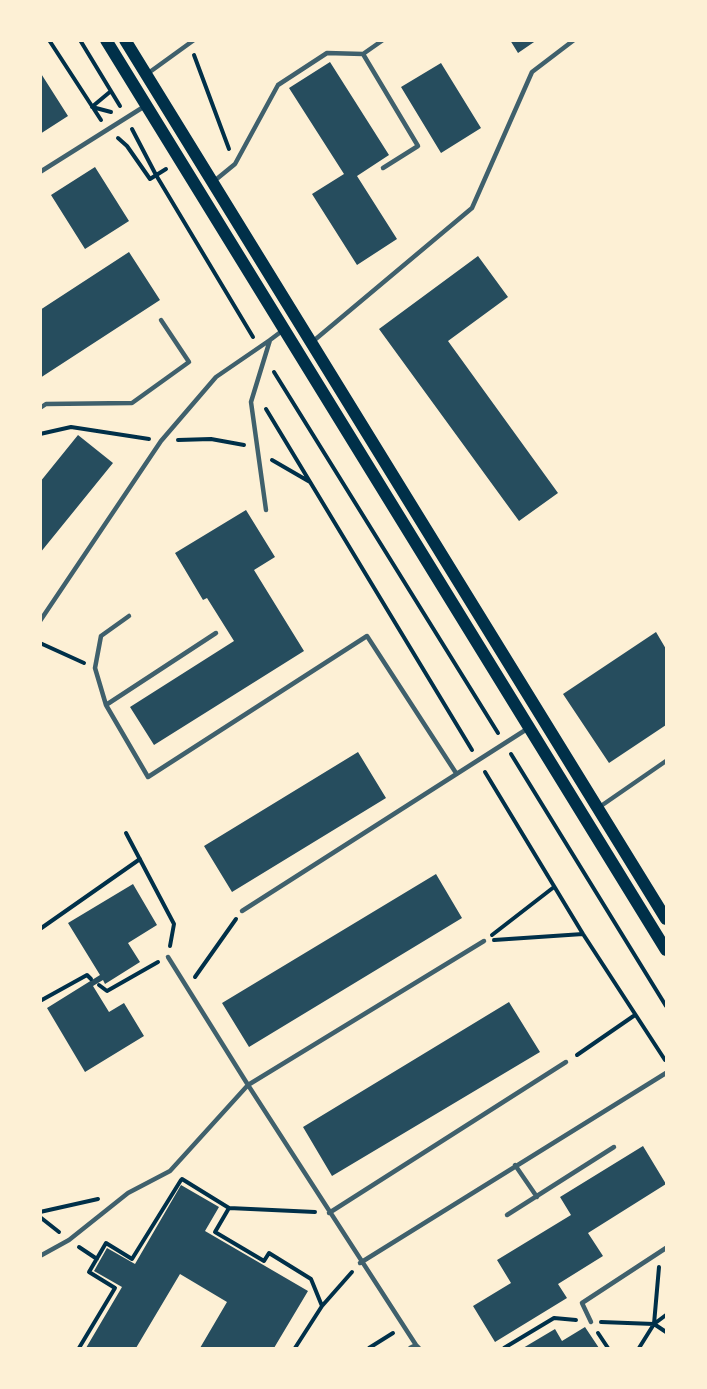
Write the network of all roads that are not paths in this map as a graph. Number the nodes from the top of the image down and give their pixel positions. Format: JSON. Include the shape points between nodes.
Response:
{"nodes":[{"id":1,"x":106,"y":40,"type":"edge"},
{"id":2,"x":125,"y":40,"type":"edge"},
{"id":3,"x":383,"y":40,"type":"edge"},
{"id":4,"x":574,"y":40,"type":"edge"},
{"id":5,"x":192,"y":42,"type":"edge"},
{"id":6,"x":363,"y":54,"type":"junction"},
{"id":7,"x":144,"y":71,"type":"junction"},
{"id":8,"x":130,"y":80,"type":"junction"},
{"id":9,"x":147,"y":105,"type":"junction"},
{"id":10,"x":383,"y":168,"type":"dead end"},
{"id":11,"x":40,"y":172,"type":"edge"},
{"id":12,"x":213,"y":182,"type":"junction"},
{"id":13,"x":161,"y":320,"type":"dead end"},
{"id":14,"x":284,"y":330,"type":"junction"},
{"id":15,"x":270,"y":340,"type":"junction"},
{"id":16,"x":311,"y":343,"type":"junction"},
{"id":17,"x":40,"y":408,"type":"edge"},
{"id":18,"x":266,"y":510,"type":"dead end"},
{"id":19,"x":129,"y":616,"type":"dead end"},
{"id":20,"x":40,"y":621,"type":"edge"},
{"id":21,"x":216,"y":633,"type":"dead end"},
{"id":22,"x":106,"y":705,"type":"junction"},
{"id":23,"x":529,"y":727,"type":"junction"},
{"id":24,"x":666,"y":761,"type":"edge"},
{"id":25,"x":456,"y":773,"type":"junction"},
{"id":26,"x":598,"y":808,"type":"junction"},
{"id":27,"x":242,"y":911,"type":"road end"},
{"id":28,"x":666,"y":919,"type":"edge"},
{"id":29,"x":484,"y":941,"type":"road end"},
{"id":30,"x":666,"y":950,"type":"edge"},
{"id":31,"x":168,"y":957,"type":"road end"},
{"id":32,"x":566,"y":1062,"type":"road end"},
{"id":33,"x":666,"y":1072,"type":"edge"},
{"id":34,"x":248,"y":1085,"type":"junction"},
{"id":35,"x":614,"y":1147,"type":"dead end"},
{"id":36,"x":515,"y":1165,"type":"junction"},
{"id":37,"x":537,"y":1197,"type":"junction"},
{"id":38,"x":329,"y":1214,"type":"junction"},
{"id":39,"x":507,"y":1215,"type":"dead end"},
{"id":40,"x":666,"y":1248,"type":"edge"},
{"id":41,"x":40,"y":1256,"type":"edge"},
{"id":42,"x":360,"y":1263,"type":"junction"},
{"id":43,"x":591,"y":1322,"type":"road end"},
{"id":44,"x":417,"y":1347,"type":"edge"},
{"id":45,"x":410,"y":1348,"type":"edge"}],
"edges":[{"from":1,"to":8,"type":"main road"},
{"from":2,"to":7,"type":"main road"},
{"from":3,"to":6,"type":"lane"},
{"from":4,"to":16,"type":"lane","via":[[532,72],[472,208]]},
{"from":5,"to":7,"type":"lane"},
{"from":6,"to":10,"type":"lane","via":[[418,146]]},
{"from":6,"to":12,"type":"lane","via":[[327,53],[278,85],[235,164]]},
{"from":7,"to":8,"type":"main road"},
{"from":7,"to":12,"type":"main road"},
{"from":8,"to":9,"type":"main road"},
{"from":9,"to":11,"type":"lane"},
{"from":9,"to":14,"type":"main road"},
{"from":12,"to":16,"type":"main road"},
{"from":13,"to":17,"type":"lane","via":[[189,362],[132,403],[46,404]]},
{"from":14,"to":15,"type":"lane"},
{"from":14,"to":23,"type":"main road"},
{"from":15,"to":18,"type":"lane","via":[[251,402]]},
{"from":15,"to":20,"type":"lane","via":[[216,376],[161,441]]},
{"from":16,"to":26,"type":"main road"},
{"from":19,"to":22,"type":"lane","via":[[101,636],[95,668]]},
{"from":21,"to":22,"type":"lane"},
{"from":22,"to":25,"type":"lane","via":[[148,777],[367,636]]},
{"from":23,"to":25,"type":"lane"},
{"from":23,"to":30,"type":"main road"},
{"from":24,"to":26,"type":"lane"},
{"from":25,"to":27,"type":"lane"},
{"from":26,"to":28,"type":"main road"},
{"from":29,"to":34,"type":"lane"},
{"from":31,"to":34,"type":"lane"},
{"from":32,"to":38,"type":"lane"},
{"from":33,"to":36,"type":"lane"},
{"from":34,"to":38,"type":"lane"},
{"from":34,"to":41,"type":"lane","via":[[170,1171],[128,1193],[69,1240]]},
{"from":35,"to":37,"type":"lane"},
{"from":36,"to":37,"type":"lane"},
{"from":36,"to":42,"type":"lane"},
{"from":37,"to":39,"type":"lane"},
{"from":38,"to":42,"type":"lane"},
{"from":40,"to":43,"type":"lane","via":[[582,1303]]},
{"from":42,"to":44,"type":"lane"},
{"from":44,"to":45,"type":"lane"}]}
